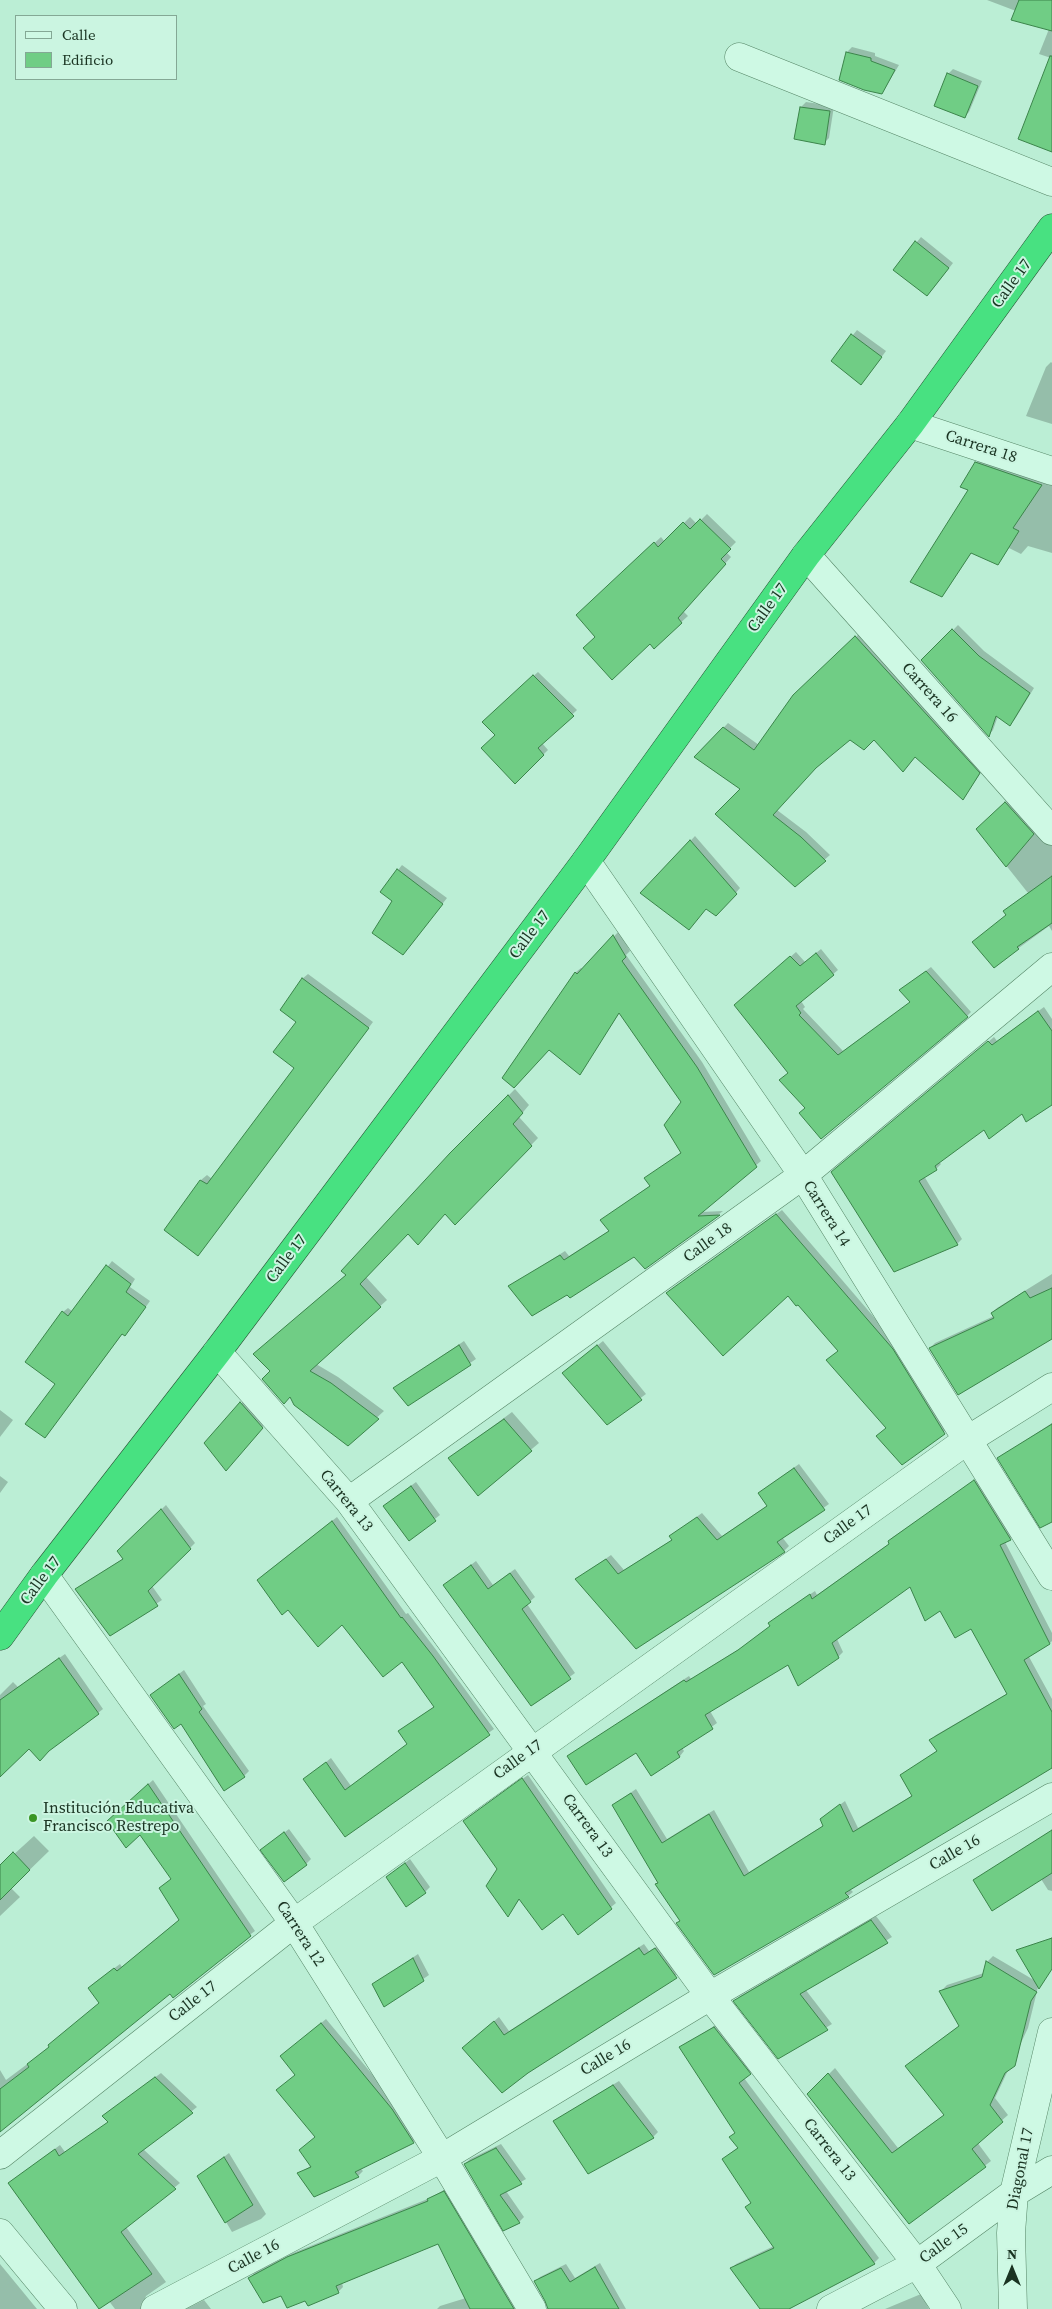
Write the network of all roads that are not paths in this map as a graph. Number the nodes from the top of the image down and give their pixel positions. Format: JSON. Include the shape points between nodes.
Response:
{"nodes":[{"id":1,"x":740,"y":57,"type":"dead end"},
{"id":2,"x":1052,"y":182,"type":"edge"},
{"id":3,"x":1052,"y":228,"type":"edge"},
{"id":4,"x":910,"y":424,"type":"junction"},
{"id":5,"x":1052,"y":471,"type":"edge"},
{"id":6,"x":806,"y":555,"type":"junction"},
{"id":7,"x":1052,"y":831,"type":"edge"},
{"id":8,"x":586,"y":861,"type":"junction"},
{"id":9,"x":1052,"y":966,"type":"edge"},
{"id":10,"x":803,"y":1175,"type":"junction"},
{"id":11,"x":217,"y":1352,"type":"junction"},
{"id":12,"x":1052,"y":1387,"type":"edge"},
{"id":13,"x":966,"y":1441,"type":"junction"},
{"id":14,"x":349,"y":1501,"type":"junction"},
{"id":15,"x":44,"y":1575,"type":"junction"},
{"id":16,"x":1052,"y":1576,"type":"edge"},
{"id":17,"x":0,"y":1636,"type":"edge"},
{"id":18,"x":532,"y":1751,"type":"junction"},
{"id":19,"x":1052,"y":1797,"type":"edge"},
{"id":20,"x":294,"y":1923,"type":"junction"},
{"id":21,"x":710,"y":1996,"type":"junction"},
{"id":22,"x":1052,"y":2032,"type":"edge"},
{"id":23,"x":0,"y":2155,"type":"edge"},
{"id":24,"x":442,"y":2158,"type":"junction"},
{"id":25,"x":1052,"y":2170,"type":"edge"},
{"id":26,"x":1014,"y":2193,"type":"junction"},
{"id":27,"x":0,"y":2233,"type":"edge"},
{"id":28,"x":917,"y":2264,"type":"junction"},
{"id":29,"x":63,"y":2309,"type":"edge"},
{"id":30,"x":155,"y":2309,"type":"edge"},
{"id":31,"x":532,"y":2309,"type":"edge"},
{"id":32,"x":831,"y":2309,"type":"edge"},
{"id":33,"x":947,"y":2309,"type":"edge"},
{"id":34,"x":1014,"y":2309,"type":"edge"}],
"edges":[{"from":1,"to":2,"type":"street"},
{"from":3,"to":4,"type":"highway","name":"Calle 17"},
{"from":4,"to":5,"type":"street","name":"Carrera 18"},
{"from":4,"to":6,"type":"highway","name":"Calle 17"},
{"from":6,"to":7,"type":"street","name":"Carrera 16"},
{"from":6,"to":8,"type":"highway","name":"Calle 17"},
{"from":8,"to":10,"type":"street","name":"Carrera 14"},
{"from":8,"to":11,"type":"highway","name":"Calle 17"},
{"from":9,"to":10,"type":"street","name":"Calle 18"},
{"from":10,"to":13,"type":"street","name":"Carrera 14"},
{"from":10,"to":14,"type":"street","name":"Calle 18"},
{"from":11,"to":14,"type":"street","name":"Carrera 13"},
{"from":11,"to":15,"type":"highway","name":"Calle 17"},
{"from":12,"to":13,"type":"street","name":"Calle 17"},
{"from":13,"to":16,"type":"street","name":"Carrera 14"},
{"from":13,"to":18,"type":"street","name":"Calle 17"},
{"from":14,"to":18,"type":"street","name":"Carrera 13"},
{"from":15,"to":17,"type":"highway","name":"Calle 17"},
{"from":15,"to":20,"type":"street","name":"Carrera 12"},
{"from":18,"to":20,"type":"street","name":"Calle 17"},
{"from":18,"to":21,"type":"street","name":"Carrera 13"},
{"from":19,"to":21,"type":"street","name":"Calle 16"},
{"from":20,"to":23,"type":"street","name":"Calle 17"},
{"from":20,"to":24,"type":"street","name":"Carrera 12"},
{"from":21,"to":24,"type":"street","name":"Calle 16"},
{"from":21,"to":28,"type":"street","name":"Carrera 13"},
{"from":22,"to":26,"type":"street","name":"Diagonal 17"},
{"from":24,"to":30,"type":"street","name":"Calle 16"},
{"from":24,"to":31,"type":"street","name":"Carrera 12"},
{"from":25,"to":26,"type":"street","name":"Calle 15"},
{"from":26,"to":28,"type":"street","name":"Calle 15"},
{"from":26,"to":34,"type":"street","name":"Diagonal 17","via":[[1011,2232]]},
{"from":27,"to":29,"type":"street"},
{"from":28,"to":32,"type":"street","name":"Calle 15"},
{"from":28,"to":33,"type":"street","name":"Carrera 13"}]}
